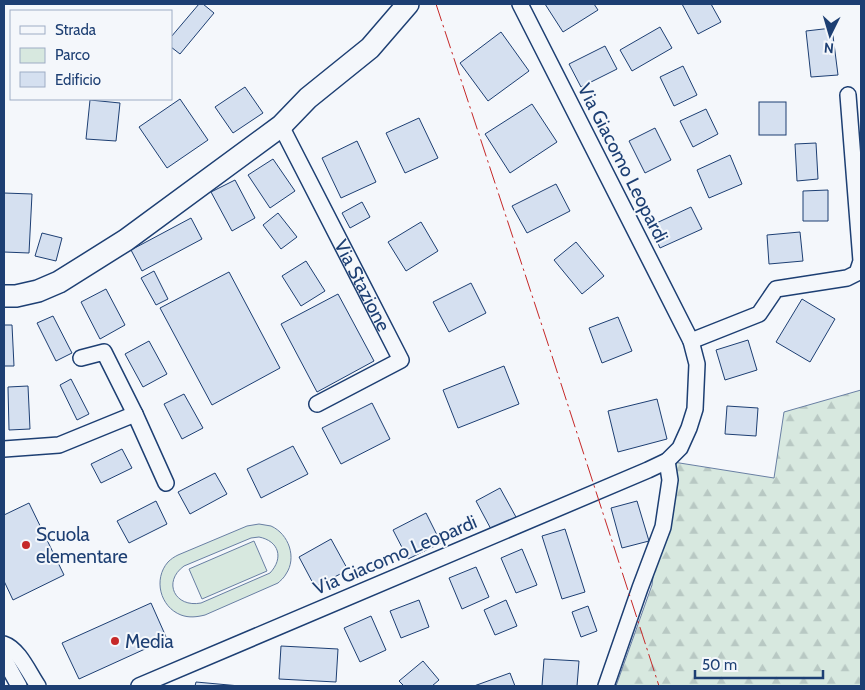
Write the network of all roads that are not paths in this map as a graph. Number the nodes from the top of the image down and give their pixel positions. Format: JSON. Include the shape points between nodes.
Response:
{"nodes":[{"id":1,"x":408,"y":4,"type":"edge"},
{"id":2,"x":520,"y":4,"type":"edge"},
{"id":3,"x":848,"y":94,"type":"dead end"},
{"id":4,"x":281,"y":126,"type":"junction"},
{"id":5,"x":4,"y":296,"type":"edge"},
{"id":6,"x":690,"y":341,"type":"junction"},
{"id":7,"x":81,"y":358,"type":"dead end"},
{"id":8,"x":318,"y":404,"type":"dead end"},
{"id":9,"x":135,"y":414,"type":"junction"},
{"id":10,"x":4,"y":450,"type":"edge"},
{"id":11,"x":667,"y":460,"type":"junction"},
{"id":12,"x":166,"y":483,"type":"dead end"},
{"id":13,"x":4,"y":644,"type":"edge"},
{"id":14,"x":4,"y":659,"type":"edge"},
{"id":15,"x":19,"y":686,"type":"edge"},
{"id":16,"x":38,"y":686,"type":"edge"},
{"id":17,"x":139,"y":686,"type":"edge"},
{"id":18,"x":606,"y":686,"type":"edge"}],
"edges":[{"from":1,"to":4,"type":"main road","via":[[370,48],[308,98]]},
{"from":2,"to":6,"type":"street","name":"Via Giacomo Leopardi"},
{"from":3,"to":6,"type":"street","via":[[861,261],[857,273],[847,278],[776,289],[759,314]]},
{"from":4,"to":5,"type":"main road","via":[[126,240],[58,282],[38,291]]},
{"from":4,"to":8,"type":"street","name":"Via Stazione","via":[[401,360]]},
{"from":6,"to":11,"type":"street","name":"Via Giacomo Leopardi","via":[[696,364],[695,408],[680,448]]},
{"from":7,"to":9,"type":"street","via":[[104,352]]},
{"from":9,"to":10,"type":"street","via":[[59,445]]},
{"from":9,"to":12,"type":"street"},
{"from":11,"to":17,"type":"street","name":"Via Giacomo Leopardi"},
{"from":11,"to":18,"type":"street","via":[[670,480],[663,527]]},
{"from":13,"to":16,"type":"street","via":[[20,658]]},
{"from":14,"to":15,"type":"street"}]}
